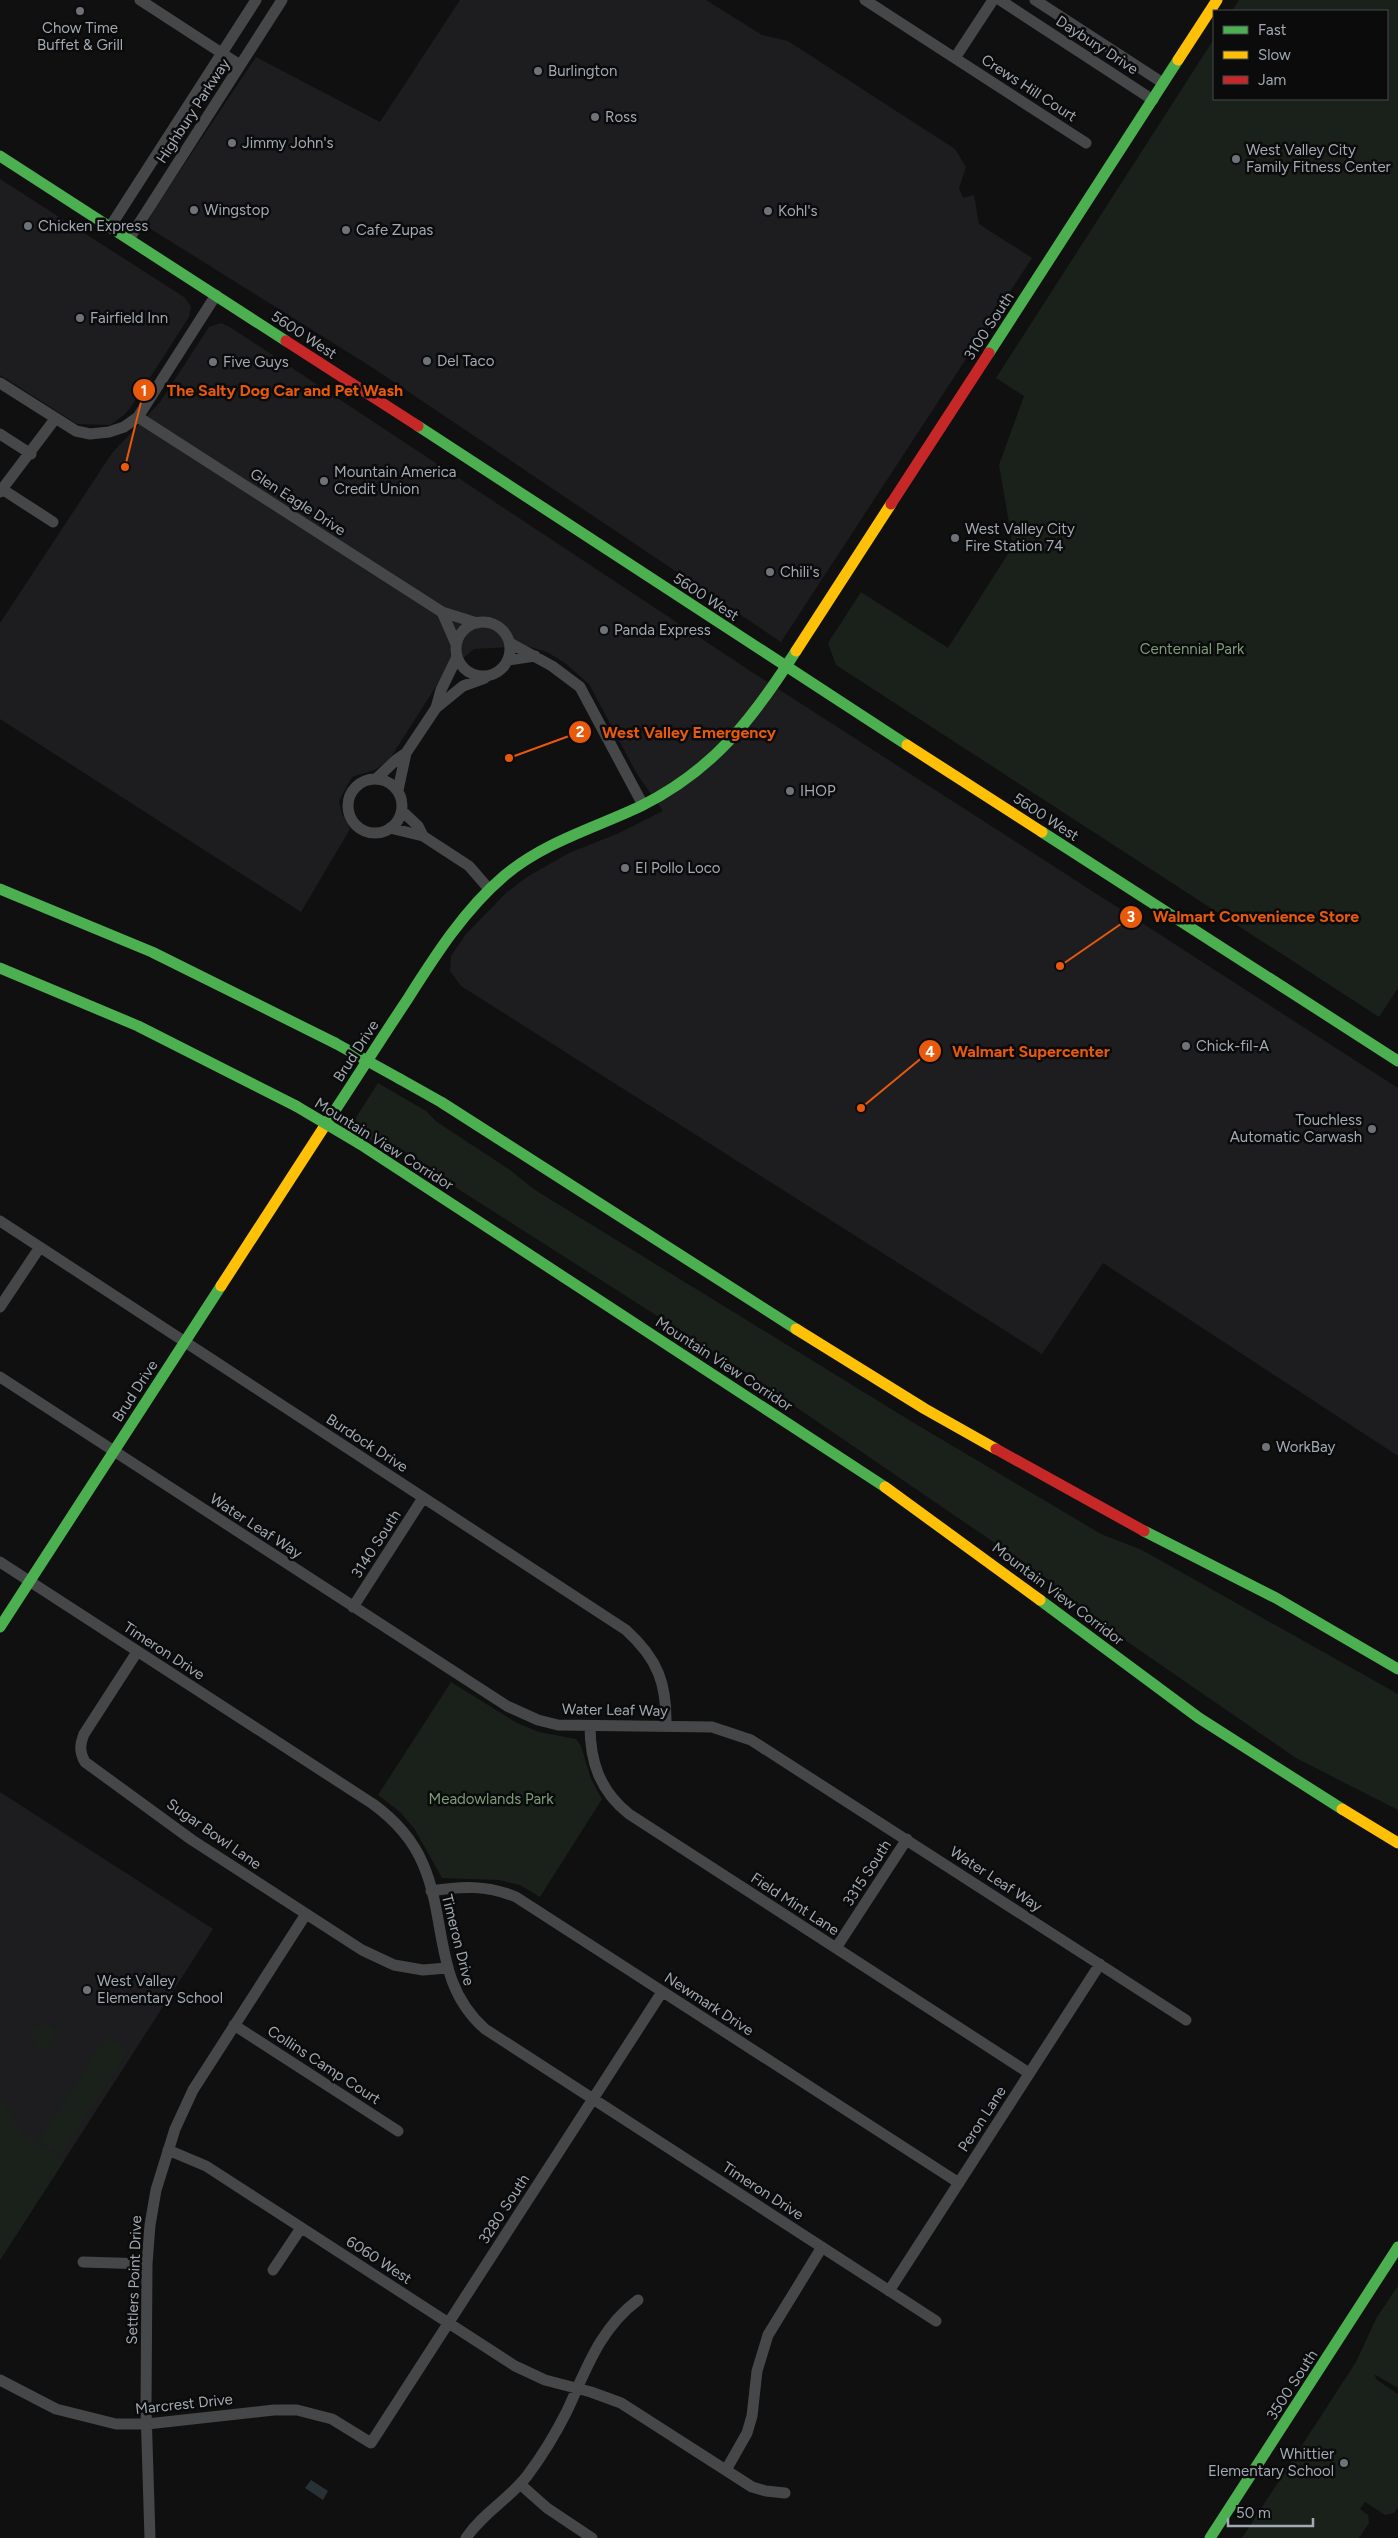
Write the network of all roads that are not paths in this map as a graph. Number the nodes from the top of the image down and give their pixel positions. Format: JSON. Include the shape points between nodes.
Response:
{"nodes":[{"id":1,"x":140,"y":0,"type":"edge"},
{"id":2,"x":256,"y":0,"type":"edge"},
{"id":3,"x":282,"y":0,"type":"edge"},
{"id":4,"x":865,"y":0,"type":"edge"},
{"id":5,"x":993,"y":0,"type":"edge"},
{"id":6,"x":1000,"y":0,"type":"edge"},
{"id":7,"x":1035,"y":0,"type":"edge"},
{"id":8,"x":1217,"y":0,"type":"edge"},
{"id":9,"x":222,"y":53,"type":"junction"},
{"id":10,"x":955,"y":58,"type":"junction"},
{"id":11,"x":240,"y":65,"type":"junction"},
{"id":12,"x":1164,"y":83,"type":"junction"},
{"id":13,"x":1153,"y":100,"type":"junction"},
{"id":14,"x":1086,"y":143,"type":"dead end"},
{"id":15,"x":0,"y":156,"type":"edge"},
{"id":16,"x":110,"y":227,"type":"junction"},
{"id":17,"x":129,"y":239,"type":"junction"},
{"id":18,"x":216,"y":295,"type":"junction"},
{"id":19,"x":0,"y":383,"type":"edge"},
{"id":20,"x":138,"y":417,"type":"junction"},
{"id":21,"x":55,"y":419,"type":"junction"},
{"id":22,"x":0,"y":434,"type":"edge"},
{"id":23,"x":31,"y":454,"type":"junction"},
{"id":24,"x":1,"y":490,"type":"edge"},
{"id":25,"x":53,"y":522,"type":"dead end"},
{"id":26,"x":442,"y":612,"type":"junction"},
{"id":27,"x":477,"y":623,"type":"junction"},
{"id":28,"x":510,"y":643,"type":"junction"},
{"id":29,"x":456,"y":644,"type":"junction"},
{"id":30,"x":535,"y":656,"type":"junction"},
{"id":31,"x":457,"y":657,"type":"junction"},
{"id":32,"x":508,"y":660,"type":"junction"},
{"id":33,"x":787,"y":668,"type":"junction"},
{"id":34,"x":488,"y":676,"type":"junction"},
{"id":35,"x":436,"y":708,"type":"junction"},
{"id":36,"x":406,"y":753,"type":"junction"},
{"id":37,"x":378,"y":778,"type":"junction"},
{"id":38,"x":398,"y":790,"type":"junction"},
{"id":39,"x":643,"y":805,"type":"junction"},
{"id":40,"x":402,"y":811,"type":"junction"},
{"id":41,"x":390,"y":828,"type":"junction"},
{"id":42,"x":423,"y":836,"type":"junction"},
{"id":43,"x":0,"y":889,"type":"edge"},
{"id":44,"x":489,"y":889,"type":"junction"},
{"id":45,"x":0,"y":968,"type":"edge"},
{"id":46,"x":0,"y":980,"type":"edge"},
{"id":47,"x":1398,"y":1061,"type":"edge"},
{"id":48,"x":241,"y":1076,"type":"junction"},
{"id":49,"x":0,"y":1221,"type":"edge"},
{"id":50,"x":40,"y":1247,"type":"junction"},
{"id":51,"x":0,"y":1308,"type":"edge"},
{"id":52,"x":184,"y":1342,"type":"junction"},
{"id":53,"x":0,"y":1377,"type":"edge"},
{"id":54,"x":114,"y":1451,"type":"junction"},
{"id":55,"x":423,"y":1498,"type":"junction"},
{"id":56,"x":0,"y":1562,"type":"edge"},
{"id":57,"x":30,"y":1581,"type":"junction"},
{"id":58,"x":353,"y":1607,"type":"junction"},
{"id":59,"x":0,"y":1627,"type":"edge"},
{"id":60,"x":138,"y":1652,"type":"junction"},
{"id":61,"x":1398,"y":1669,"type":"edge"},
{"id":62,"x":590,"y":1726,"type":"junction"},
{"id":63,"x":666,"y":1726,"type":"junction"},
{"id":64,"x":1288,"y":1776,"type":"junction"},
{"id":65,"x":1340,"y":1806,"type":"junction"},
{"id":66,"x":1385,"y":1821,"type":"dead end"},
{"id":67,"x":907,"y":1839,"type":"junction"},
{"id":68,"x":1398,"y":1843,"type":"edge"},
{"id":69,"x":1398,"y":1855,"type":"edge"},
{"id":70,"x":431,"y":1891,"type":"junction"},
{"id":71,"x":306,"y":1914,"type":"junction"},
{"id":72,"x":836,"y":1948,"type":"junction"},
{"id":73,"x":1100,"y":1964,"type":"junction"},
{"id":74,"x":447,"y":1968,"type":"junction"},
{"id":75,"x":662,"y":1992,"type":"junction"},
{"id":76,"x":1186,"y":2020,"type":"dead end"},
{"id":77,"x":234,"y":2025,"type":"junction"},
{"id":78,"x":1029,"y":2073,"type":"junction"},
{"id":79,"x":593,"y":2099,"type":"junction"},
{"id":80,"x":398,"y":2131,"type":"dead end"},
{"id":81,"x":168,"y":2150,"type":"junction"},
{"id":82,"x":959,"y":2183,"type":"junction"},
{"id":83,"x":301,"y":2228,"type":"junction"},
{"id":84,"x":822,"y":2247,"type":"junction"},
{"id":85,"x":1398,"y":2248,"type":"edge"},
{"id":86,"x":82,"y":2262,"type":"dead end"},
{"id":87,"x":147,"y":2264,"type":"junction"},
{"id":88,"x":273,"y":2270,"type":"dead end"},
{"id":89,"x":889,"y":2291,"type":"junction"},
{"id":90,"x":638,"y":2300,"type":"dead end"},
{"id":91,"x":936,"y":2321,"type":"dead end"},
{"id":92,"x":448,"y":2323,"type":"junction"},
{"id":93,"x":0,"y":2380,"type":"edge"},
{"id":94,"x":577,"y":2389,"type":"junction"},
{"id":95,"x":147,"y":2424,"type":"junction"},
{"id":96,"x":371,"y":2443,"type":"joint"},
{"id":97,"x":726,"y":2470,"type":"junction"},
{"id":98,"x":520,"y":2484,"type":"junction"},
{"id":99,"x":785,"y":2493,"type":"dead end"},
{"id":100,"x":150,"y":2538,"type":"edge"},
{"id":101,"x":466,"y":2538,"type":"edge"},
{"id":102,"x":592,"y":2538,"type":"edge"},
{"id":103,"x":1210,"y":2538,"type":"edge"}],
"edges":[{"from":1,"to":9,"type":"street"},
{"from":2,"to":9,"type":"street","name":"Highbury Parkway"},
{"from":3,"to":11,"type":"street","name":"Highbury Parkway"},
{"from":4,"to":10,"type":"street","name":"Crews Hill Court"},
{"from":5,"to":10,"type":"street"},
{"from":6,"to":13,"type":"street","name":"Daybury Drive"},
{"from":7,"to":12,"type":"street","name":"Daybury Drive"},
{"from":8,"to":12,"type":"main road","name":"3100 South"},
{"from":9,"to":11,"type":"street"},
{"from":9,"to":16,"type":"street","name":"Highbury Parkway"},
{"from":10,"to":14,"type":"street","name":"Crews Hill Court"},
{"from":11,"to":17,"type":"street","name":"Highbury Parkway"},
{"from":12,"to":13,"type":"main road","name":"3100 South"},
{"from":13,"to":33,"type":"main road","name":"3100 South"},
{"from":15,"to":16,"type":"main road","name":"5600 West"},
{"from":16,"to":17,"type":"main road","name":"5600 West"},
{"from":17,"to":18,"type":"main road","name":"5600 West"},
{"from":18,"to":20,"type":"street"},
{"from":18,"to":33,"type":"main road","name":"5600 West"},
{"from":19,"to":21,"type":"street"},
{"from":20,"to":21,"type":"street","via":[[115,430],[90,434],[76,431]]},
{"from":20,"to":26,"type":"street","name":"Glen Eagle Drive"},
{"from":21,"to":23,"type":"street"},
{"from":22,"to":23,"type":"street"},
{"from":23,"to":24,"type":"street"},
{"from":24,"to":25,"type":"street"},
{"from":26,"to":27,"type":"street","name":"Glen Eagle Drive"},
{"from":26,"to":29,"type":"street"},
{"from":27,"to":28,"type":"street","via":[[498,626]]},
{"from":27,"to":29,"type":"street","via":[[464,630]]},
{"from":28,"to":30,"type":"street"},
{"from":28,"to":32,"type":"street"},
{"from":29,"to":31,"type":"street"},
{"from":30,"to":32,"type":"street"},
{"from":30,"to":39,"type":"street","via":[[583,691]]},
{"from":31,"to":34,"type":"street","via":[[469,673]]},
{"from":31,"to":35,"type":"street"},
{"from":32,"to":34,"type":"street","via":[[502,669]]},
{"from":33,"to":39,"type":"main road","name":"Brud Drive","via":[[746,725],[723,749]]},
{"from":33,"to":47,"type":"main road","name":"5600 West"},
{"from":34,"to":35,"type":"street","via":[[463,686]]},
{"from":35,"to":36,"type":"street"},
{"from":36,"to":37,"type":"street"},
{"from":36,"to":38,"type":"street"},
{"from":37,"to":38,"type":"street"},
{"from":37,"to":41,"type":"street","via":[[363,781],[353,791],[349,798],[349,814],[358,827],[368,832]]},
{"from":38,"to":40,"type":"street"},
{"from":39,"to":44,"type":"main road","name":"Brud Drive","via":[[546,847]]},
{"from":40,"to":41,"type":"street"},
{"from":40,"to":42,"type":"street","via":[[418,826]]},
{"from":41,"to":42,"type":"street"},
{"from":42,"to":44,"type":"street","via":[[465,864]]},
{"from":43,"to":61,"type":"main road","bridge":true,"via":[[152,952],[336,1043],[441,1102],[706,1273],[932,1413],[1174,1548],[1276,1598]]},
{"from":44,"to":52,"type":"main road","name":"Brud Drive","via":[[455,928],[423,975]]},
{"from":45,"to":48,"type":"main road","name":"Mountain View Corridor","via":[[130,1022]]},
{"from":46,"to":48,"type":"main road"},
{"from":48,"to":64,"type":"main road","name":"Mountain View Corridor","bridge":true,"via":[[360,1144],[903,1499],[1199,1718]]},
{"from":49,"to":50,"type":"street","name":"Burdock Drive"},
{"from":50,"to":51,"type":"street"},
{"from":50,"to":52,"type":"street","name":"Burdock Drive"},
{"from":52,"to":54,"type":"main road","name":"Brud Drive"},
{"from":52,"to":55,"type":"street","name":"Burdock Drive"},
{"from":53,"to":54,"type":"street","name":"Water Leaf Way"},
{"from":54,"to":57,"type":"main road","name":"Brud Drive"},
{"from":54,"to":58,"type":"street","name":"Water Leaf Way"},
{"from":55,"to":58,"type":"street","name":"3140 South"},
{"from":55,"to":63,"type":"street","name":"Burdock Drive","via":[[609,1618],[639,1642],[658,1670],[666,1700]]},
{"from":56,"to":57,"type":"street","name":"Timeron Drive"},
{"from":57,"to":59,"type":"main road","name":"Brud Drive"},
{"from":57,"to":60,"type":"street","name":"Timeron Drive"},
{"from":58,"to":62,"type":"street","name":"Water Leaf Way","via":[[525,1715],[553,1724]]},
{"from":60,"to":70,"type":"street","name":"Timeron Drive","via":[[383,1812],[414,1846]]},
{"from":60,"to":71,"type":"street","name":"Sugar Bowl Lane","via":[[84,1734],[80,1755],[85,1762],[192,1840]]},
{"from":62,"to":63,"type":"street","name":"Water Leaf Way"},
{"from":62,"to":72,"type":"street","name":"Field Mint Lane","via":[[591,1753],[597,1773],[607,1792],[621,1807]]},
{"from":63,"to":67,"type":"street","name":"Water Leaf Way","via":[[712,1727],[751,1740]]},
{"from":64,"to":65,"type":"main road","name":"Mountain View Corridor"},
{"from":64,"to":69,"type":"main road","via":[[1341,1819]]},
{"from":65,"to":66,"type":"main road","via":[[1366,1812]]},
{"from":65,"to":68,"type":"main road","name":"Mountain View Corridor"},
{"from":67,"to":72,"type":"street","name":"3315 South"},
{"from":67,"to":73,"type":"street","name":"Water Leaf Way"},
{"from":70,"to":74,"type":"street","name":"Timeron Drive"},
{"from":70,"to":75,"type":"street","name":"Newmark Drive","via":[[485,1887],[516,1897]]},
{"from":71,"to":74,"type":"street","name":"Sugar Bowl Lane","via":[[362,1950],[394,1965],[423,1970]]},
{"from":71,"to":77,"type":"street","name":"Settlers Point Drive"},
{"from":72,"to":78,"type":"street","name":"Field Mint Lane"},
{"from":73,"to":76,"type":"street","name":"Water Leaf Way"},
{"from":73,"to":78,"type":"street","name":"Peron Lane"},
{"from":74,"to":79,"type":"street","name":"Timeron Drive","via":[[456,1993],[476,2022]]},
{"from":75,"to":79,"type":"street","name":"3280 South"},
{"from":75,"to":82,"type":"street","name":"Newmark Drive"},
{"from":77,"to":80,"type":"street","name":"Collins Camp Court"},
{"from":77,"to":81,"type":"street","name":"Settlers Point Drive","via":[[194,2090]]},
{"from":78,"to":82,"type":"street","name":"Peron Lane"},
{"from":79,"to":84,"type":"street","name":"Timeron Drive"},
{"from":79,"to":92,"type":"street","name":"3280 South"},
{"from":81,"to":83,"type":"street","name":"6060 West","via":[[206,2166]]},
{"from":81,"to":87,"type":"street","name":"Settlers Point Drive","via":[[152,2208]]},
{"from":82,"to":89,"type":"street","name":"Peron Lane"},
{"from":83,"to":88,"type":"street"},
{"from":83,"to":92,"type":"street","name":"6060 West"},
{"from":84,"to":89,"type":"street","name":"Timeron Drive"},
{"from":84,"to":97,"type":"street","via":[[768,2335],[757,2371],[747,2433]]},
{"from":85,"to":103,"type":"main road","name":"3500 South"},
{"from":86,"to":87,"type":"street"},
{"from":87,"to":95,"type":"street","name":"Settlers Point Drive"},
{"from":89,"to":91,"type":"street","name":"Timeron Drive"},
{"from":90,"to":94,"type":"street","via":[[613,2323],[587,2363]]},
{"from":92,"to":94,"type":"street","name":"6060 West","via":[[525,2372]]},
{"from":92,"to":96,"type":"street","name":"3280 South"},
{"from":93,"to":95,"type":"street","name":"Marcrest Drive","via":[[36,2401],[72,2415],[116,2424]]},
{"from":94,"to":97,"type":"street","name":"6060 West","via":[[601,2395],[632,2409]]},
{"from":94,"to":98,"type":"street","via":[[555,2432]]},
{"from":95,"to":96,"type":"street","name":"Marcrest Drive","via":[[297,2410],[332,2419]]},
{"from":95,"to":100,"type":"street","name":"Settlers Point Drive"},
{"from":97,"to":99,"type":"street","name":"6060 West","via":[[759,2490]]},
{"from":98,"to":101,"type":"street","via":[[484,2516]]},
{"from":98,"to":102,"type":"street","via":[[547,2508]]}]}
